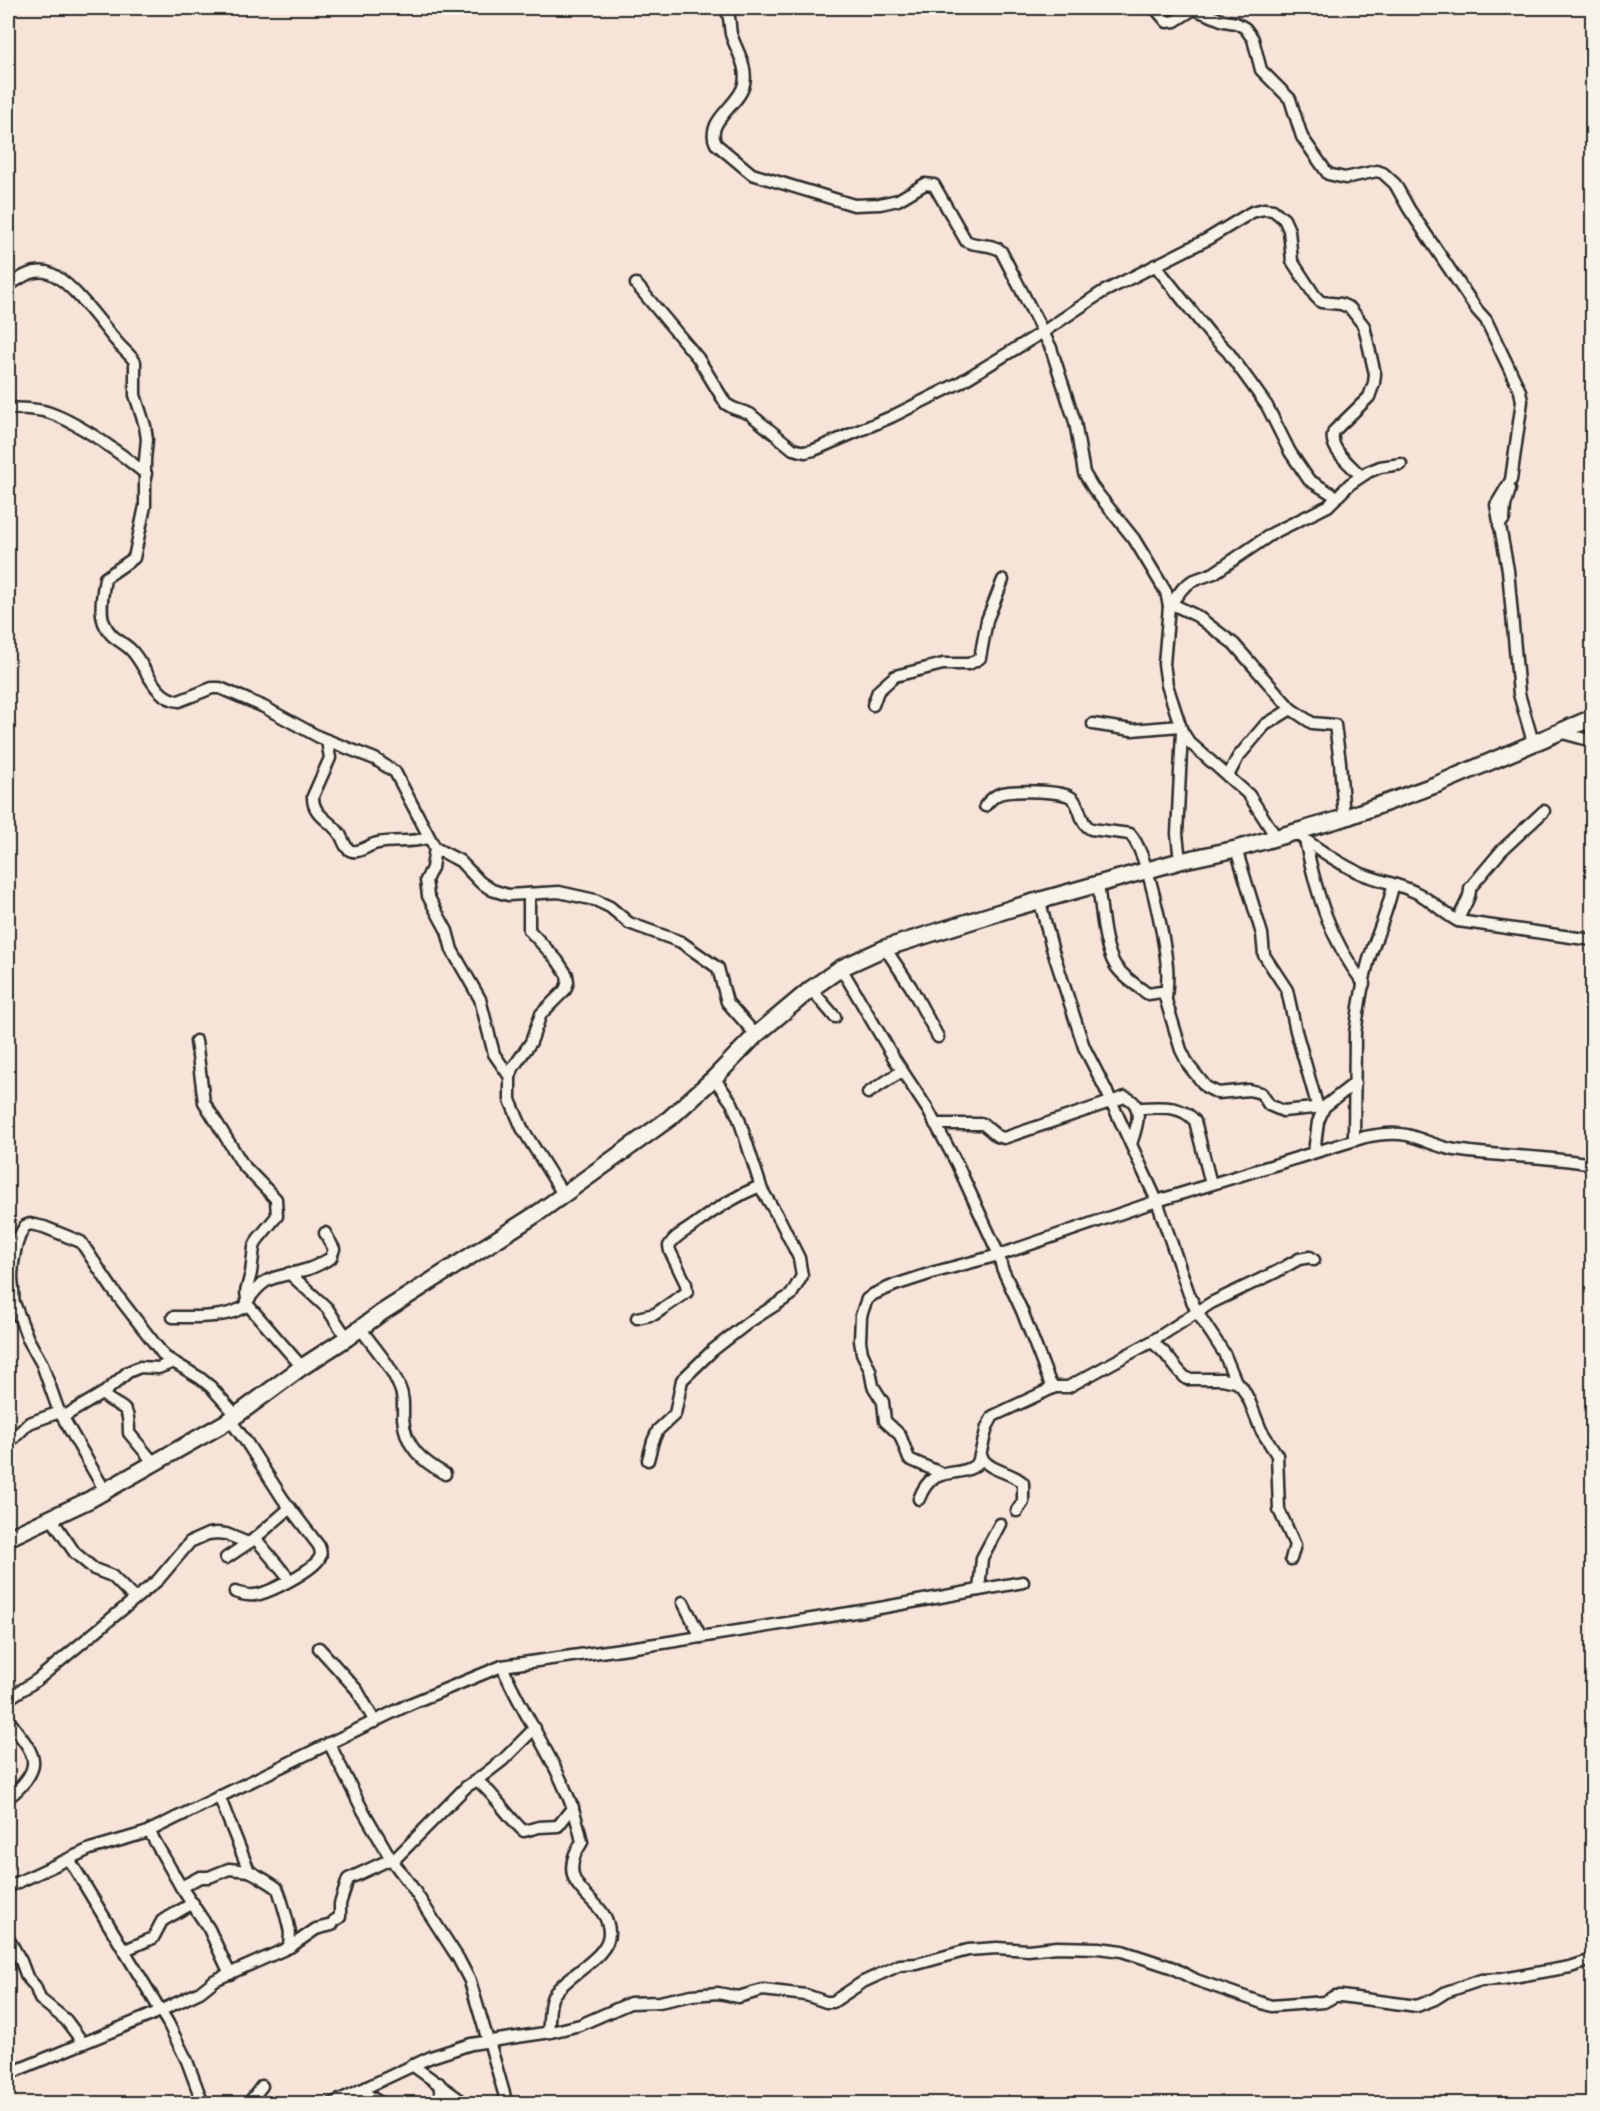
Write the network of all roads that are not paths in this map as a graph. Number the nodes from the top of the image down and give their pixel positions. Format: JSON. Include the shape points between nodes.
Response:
{"nodes":[{"id":1,"x":724,"y":8,"type":"edge"},
{"id":2,"x":1155,"y":8,"type":"edge"},
{"id":3,"x":1155,"y":265,"type":"junction"},
{"id":4,"x":636,"y":284,"type":"dead end"},
{"id":5,"x":8,"y":286,"type":"edge"},
{"id":6,"x":1042,"y":332,"type":"junction"},
{"id":7,"x":8,"y":408,"type":"edge"},
{"id":8,"x":1401,"y":464,"type":"dead end"},
{"id":9,"x":146,"y":474,"type":"junction"},
{"id":10,"x":1361,"y":477,"type":"junction"},
{"id":11,"x":1337,"y":498,"type":"junction"},
{"id":12,"x":1003,"y":580,"type":"dead end"},
{"id":13,"x":1171,"y":605,"type":"junction"},
{"id":14,"x":873,"y":705,"type":"dead end"},
{"id":15,"x":1290,"y":710,"type":"junction"},
{"id":16,"x":1593,"y":718,"type":"edge"},
{"id":17,"x":1093,"y":724,"type":"dead end"},
{"id":18,"x":1181,"y":729,"type":"junction"},
{"id":19,"x":1558,"y":732,"type":"junction"},
{"id":20,"x":327,"y":741,"type":"junction"},
{"id":21,"x":1593,"y":741,"type":"edge"},
{"id":22,"x":1533,"y":742,"type":"junction"},
{"id":23,"x":1228,"y":776,"type":"junction"},
{"id":24,"x":986,"y":806,"type":"dead end"},
{"id":25,"x":1544,"y":811,"type":"dead end"},
{"id":26,"x":1344,"y":818,"type":"junction"},
{"id":27,"x":1300,"y":836,"type":"junction"},
{"id":28,"x":1276,"y":837,"type":"junction"},
{"id":29,"x":429,"y":838,"type":"junction"},
{"id":30,"x":435,"y":848,"type":"junction"},
{"id":31,"x":1236,"y":849,"type":"junction"},
{"id":32,"x":1180,"y":861,"type":"junction"},
{"id":33,"x":1148,"y":870,"type":"junction"},
{"id":34,"x":1098,"y":885,"type":"junction"},
{"id":35,"x":1393,"y":886,"type":"junction"},
{"id":36,"x":529,"y":894,"type":"junction"},
{"id":37,"x":1040,"y":902,"type":"junction"},
{"id":38,"x":1458,"y":921,"type":"junction"},
{"id":39,"x":1593,"y":940,"type":"edge"},
{"id":40,"x":885,"y":948,"type":"junction"},
{"id":41,"x":841,"y":968,"type":"junction"},
{"id":42,"x":1364,"y":984,"type":"junction"},
{"id":43,"x":811,"y":989,"type":"junction"},
{"id":44,"x":1166,"y":998,"type":"junction"},
{"id":45,"x":835,"y":1017,"type":"dead end"},
{"id":46,"x":756,"y":1035,"type":"junction"},
{"id":47,"x":938,"y":1038,"type":"dead end"},
{"id":48,"x":196,"y":1041,"type":"dead end"},
{"id":49,"x":902,"y":1071,"type":"junction"},
{"id":50,"x":510,"y":1077,"type":"junction"},
{"id":51,"x":714,"y":1078,"type":"junction"},
{"id":52,"x":1355,"y":1083,"type":"junction"},
{"id":53,"x":868,"y":1093,"type":"dead end"},
{"id":54,"x":1111,"y":1100,"type":"junction"},
{"id":55,"x":1137,"y":1107,"type":"junction"},
{"id":56,"x":1321,"y":1107,"type":"junction"},
{"id":57,"x":935,"y":1124,"type":"junction"},
{"id":58,"x":1354,"y":1139,"type":"junction"},
{"id":59,"x":1131,"y":1144,"type":"junction"},
{"id":60,"x":1314,"y":1152,"type":"junction"},
{"id":61,"x":1593,"y":1164,"type":"edge"},
{"id":62,"x":1211,"y":1184,"type":"junction"},
{"id":63,"x":760,"y":1186,"type":"junction"},
{"id":64,"x":563,"y":1194,"type":"junction"},
{"id":65,"x":1157,"y":1202,"type":"junction"},
{"id":66,"x":325,"y":1233,"type":"dead end"},
{"id":67,"x":999,"y":1255,"type":"junction"},
{"id":68,"x":1314,"y":1260,"type":"dead end"},
{"id":69,"x":289,"y":1274,"type":"junction"},
{"id":70,"x":13,"y":1300,"type":"junction"},
{"id":71,"x":247,"y":1303,"type":"junction"},
{"id":72,"x":1197,"y":1312,"type":"junction"},
{"id":73,"x":8,"y":1315,"type":"edge"},
{"id":74,"x":173,"y":1317,"type":"dead end"},
{"id":75,"x":637,"y":1318,"type":"dead end"},
{"id":76,"x":353,"y":1333,"type":"junction"},
{"id":77,"x":1151,"y":1342,"type":"junction"},
{"id":78,"x":171,"y":1362,"type":"junction"},
{"id":79,"x":302,"y":1366,"type":"junction"},
{"id":80,"x":1236,"y":1382,"type":"junction"},
{"id":81,"x":1055,"y":1387,"type":"junction"},
{"id":82,"x":102,"y":1394,"type":"junction"},
{"id":83,"x":61,"y":1415,"type":"junction"},
{"id":84,"x":233,"y":1417,"type":"junction"},
{"id":85,"x":8,"y":1444,"type":"edge"},
{"id":86,"x":981,"y":1456,"type":"junction"},
{"id":87,"x":648,"y":1460,"type":"dead end"},
{"id":88,"x":154,"y":1463,"type":"junction"},
{"id":89,"x":445,"y":1474,"type":"dead end"},
{"id":90,"x":943,"y":1474,"type":"junction"},
{"id":91,"x":105,"y":1491,"type":"junction"},
{"id":92,"x":919,"y":1499,"type":"dead end"},
{"id":93,"x":290,"y":1508,"type":"junction"},
{"id":94,"x":1017,"y":1511,"type":"dead end"},
{"id":95,"x":51,"y":1518,"type":"junction"},
{"id":96,"x":1000,"y":1524,"type":"dead end"},
{"id":97,"x":8,"y":1538,"type":"edge"},
{"id":98,"x":252,"y":1541,"type":"junction"},
{"id":99,"x":226,"y":1558,"type":"dead end"},
{"id":100,"x":1292,"y":1559,"type":"dead end"},
{"id":101,"x":290,"y":1580,"type":"junction"},
{"id":102,"x":1023,"y":1582,"type":"dead end"},
{"id":103,"x":979,"y":1590,"type":"junction"},
{"id":104,"x":236,"y":1592,"type":"dead end"},
{"id":105,"x":134,"y":1599,"type":"junction"},
{"id":106,"x":683,"y":1602,"type":"dead end"},
{"id":107,"x":702,"y":1637,"type":"junction"},
{"id":108,"x":319,"y":1648,"type":"dead end"},
{"id":109,"x":502,"y":1666,"type":"junction"},
{"id":110,"x":8,"y":1698,"type":"edge"},
{"id":111,"x":8,"y":1719,"type":"edge"},
{"id":112,"x":375,"y":1722,"type":"junction"},
{"id":113,"x":535,"y":1728,"type":"junction"},
{"id":114,"x":329,"y":1743,"type":"junction"},
{"id":115,"x":477,"y":1780,"type":"junction"},
{"id":116,"x":13,"y":1794,"type":"dead end"},
{"id":117,"x":219,"y":1796,"type":"junction"},
{"id":118,"x":573,"y":1807,"type":"junction"},
{"id":119,"x":149,"y":1831,"type":"junction"},
{"id":120,"x":69,"y":1859,"type":"junction"},
{"id":121,"x":392,"y":1860,"type":"junction"},
{"id":122,"x":249,"y":1871,"type":"junction"},
{"id":123,"x":8,"y":1887,"type":"edge"},
{"id":124,"x":181,"y":1887,"type":"junction"},
{"id":125,"x":193,"y":1903,"type":"junction"},
{"id":126,"x":8,"y":1938,"type":"edge"},
{"id":127,"x":289,"y":1947,"type":"junction"},
{"id":128,"x":125,"y":1950,"type":"junction"},
{"id":129,"x":1593,"y":1960,"type":"edge"},
{"id":130,"x":230,"y":1974,"type":"junction"},
{"id":131,"x":154,"y":2000,"type":"junction"},
{"id":132,"x":160,"y":2011,"type":"junction"},
{"id":133,"x":149,"y":2016,"type":"junction"},
{"id":134,"x":548,"y":2032,"type":"junction"},
{"id":135,"x":489,"y":2041,"type":"junction"},
{"id":136,"x":83,"y":2043,"type":"junction"},
{"id":137,"x":412,"y":2065,"type":"junction"},
{"id":138,"x":8,"y":2074,"type":"edge"},
{"id":139,"x":439,"y":2083,"type":"junction"},
{"id":140,"x":261,"y":2086,"type":"dead end"},
{"id":141,"x":360,"y":2090,"type":"junction"},
{"id":142,"x":203,"y":2103,"type":"edge"},
{"id":143,"x":248,"y":2103,"type":"edge"},
{"id":144,"x":331,"y":2103,"type":"edge"},
{"id":145,"x":382,"y":2103,"type":"edge"},
{"id":146,"x":442,"y":2103,"type":"edge"},
{"id":147,"x":466,"y":2103,"type":"edge"},
{"id":148,"x":507,"y":2103,"type":"edge"}],
"edges":[{"from":1,"to":6,"type":"street","via":[[745,70],[744,85],[714,128],[715,143],[752,174],[854,205],[898,200],[925,184],[934,185],[966,241],[1001,251]]},
{"from":2,"to":22,"type":"street","via":[[1167,22],[1194,9],[1245,28],[1253,39],[1263,73],[1290,99],[1302,137],[1326,171],[1345,178],[1377,171],[1395,184],[1486,320],[1522,401],[1509,483],[1496,505],[1508,570],[1520,694]]},
{"from":3,"to":6,"type":"street","via":[[1101,293]]},
{"from":3,"to":10,"type":"street","via":[[1252,212],[1273,210],[1284,219],[1292,261],[1315,296],[1321,302],[1350,308],[1364,326],[1375,374],[1372,392],[1332,436],[1335,448]]},
{"from":3,"to":11,"type":"street","via":[[1256,389],[1309,480]]},
{"from":4,"to":6,"type":"street","via":[[698,358],[726,404],[750,414],[801,452],[821,448],[891,417],[958,383]]},
{"from":5,"to":9,"type":"street","via":[[29,273],[54,275],[84,300],[132,357],[135,395],[147,439]]},
{"from":6,"to":13,"type":"street","via":[[1075,422],[1084,473],[1134,539]]},
{"from":7,"to":9,"type":"street","via":[[56,415]]},
{"from":8,"to":10,"type":"street","via":[[1374,469]]},
{"from":9,"to":20,"type":"street","via":[[146,506],[134,558],[105,579],[102,615],[112,636],[130,649],[147,675],[171,700],[220,688]]},
{"from":10,"to":11,"type":"street"},
{"from":11,"to":13,"type":"street","via":[[1273,533],[1214,573],[1192,581]]},
{"from":12,"to":14,"type":"street","via":[[987,620],[980,658],[969,664],[943,664],[895,676],[878,691]]},
{"from":13,"to":15,"type":"street","via":[[1197,616],[1234,644]]},
{"from":13,"to":18,"type":"street","via":[[1164,664]]},
{"from":15,"to":23,"type":"street","via":[[1265,725]]},
{"from":15,"to":26,"type":"street","via":[[1312,723],[1336,727]]},
{"from":16,"to":19,"type":"street"},
{"from":17,"to":18,"type":"street","via":[[1132,730]]},
{"from":18,"to":23,"type":"street","via":[[1189,742]]},
{"from":18,"to":32,"type":"street","via":[[1177,834]]},
{"from":19,"to":21,"type":"street"},
{"from":19,"to":22,"type":"street"},
{"from":20,"to":29,"type":"street","via":[[375,759],[395,772]]},
{"from":20,"to":29,"type":"street","via":[[330,758],[313,801],[349,850]]},
{"from":22,"to":26,"type":"street","via":[[1438,784]]},
{"from":23,"to":28,"type":"street","via":[[1255,802]]},
{"from":24,"to":33,"type":"street","via":[[1004,793],[1065,794],[1074,800],[1086,826],[1130,834]]},
{"from":25,"to":38,"type":"street","via":[[1502,850],[1470,888]]},
{"from":26,"to":27,"type":"street"},
{"from":27,"to":28,"type":"street"},
{"from":27,"to":35,"type":"street","via":[[1360,873]]},
{"from":27,"to":42,"type":"street","via":[[1322,907],[1344,957]]},
{"from":28,"to":31,"type":"street"},
{"from":29,"to":30,"type":"street"},
{"from":30,"to":36,"type":"street","via":[[455,858],[492,890],[508,895]]},
{"from":30,"to":50,"type":"street","via":[[426,880],[428,896],[480,999],[494,1054]]},
{"from":31,"to":32,"type":"street"},
{"from":31,"to":56,"type":"street","via":[[1262,934],[1264,955],[1289,996]]},
{"from":32,"to":33,"type":"street"},
{"from":33,"to":34,"type":"street"},
{"from":33,"to":44,"type":"street","via":[[1167,968]]},
{"from":34,"to":37,"type":"street"},
{"from":34,"to":44,"type":"street","via":[[1109,953],[1115,965],[1148,994],[1161,992]]},
{"from":35,"to":38,"type":"street","via":[[1412,890]]},
{"from":35,"to":42,"type":"street"},
{"from":36,"to":46,"type":"street","via":[[559,892],[595,900],[629,923],[692,948],[718,968],[727,1002]]},
{"from":36,"to":50,"type":"street","via":[[529,930],[557,960],[568,982],[541,1014],[531,1042]]},
{"from":37,"to":40,"type":"street"},
{"from":37,"to":54,"type":"street","via":[[1084,1047]]},
{"from":38,"to":39,"type":"street"},
{"from":40,"to":41,"type":"street"},
{"from":40,"to":47,"type":"street"},
{"from":41,"to":43,"type":"street"},
{"from":41,"to":49,"type":"street"},
{"from":42,"to":52,"type":"street","via":[[1355,1033]]},
{"from":43,"to":45,"type":"street"},
{"from":43,"to":46,"type":"street"},
{"from":44,"to":56,"type":"street","via":[[1181,1050],[1206,1088],[1218,1093],[1261,1093],[1269,1106],[1277,1109]]},
{"from":46,"to":51,"type":"street"},
{"from":48,"to":71,"type":"street","via":[[204,1102],[243,1165],[276,1199],[277,1216],[254,1247]]},
{"from":49,"to":53,"type":"street"},
{"from":49,"to":57,"type":"street"},
{"from":50,"to":64,"type":"street","via":[[510,1100],[516,1115]]},
{"from":51,"to":63,"type":"street","via":[[739,1119]]},
{"from":51,"to":64,"type":"street","via":[[670,1118]]},
{"from":52,"to":56,"type":"street"},
{"from":52,"to":58,"type":"street"},
{"from":54,"to":55,"type":"street","via":[[1129,1098]]},
{"from":54,"to":57,"type":"street","via":[[1004,1138],[983,1124]]},
{"from":54,"to":59,"type":"street"},
{"from":55,"to":59,"type":"street"},
{"from":55,"to":62,"type":"street","via":[[1176,1109],[1192,1117]]},
{"from":56,"to":60,"type":"street"},
{"from":57,"to":67,"type":"street"},
{"from":58,"to":60,"type":"street"},
{"from":58,"to":61,"type":"street","via":[[1406,1135],[1454,1150]]},
{"from":59,"to":65,"type":"street"},
{"from":60,"to":62,"type":"street"},
{"from":62,"to":65,"type":"street"},
{"from":63,"to":75,"type":"street","via":[[675,1237],[670,1251],[687,1292],[655,1314]]},
{"from":63,"to":87,"type":"street","via":[[799,1258],[802,1276],[791,1295],[713,1350],[686,1376],[678,1390],[675,1414],[658,1430]]},
{"from":64,"to":76,"type":"street"},
{"from":65,"to":67,"type":"street"},
{"from":65,"to":72,"type":"street"},
{"from":66,"to":69,"type":"street","via":[[333,1255],[314,1267]]},
{"from":67,"to":81,"type":"street"},
{"from":67,"to":90,"type":"street","via":[[874,1294],[867,1299],[861,1316],[862,1353],[882,1402],[885,1421],[900,1435],[909,1459]]},
{"from":68,"to":72,"type":"street","via":[[1299,1259]]},
{"from":69,"to":71,"type":"street","via":[[260,1284]]},
{"from":69,"to":76,"type":"street"},
{"from":70,"to":73,"type":"street"},
{"from":70,"to":78,"type":"street","via":[[13,1269],[25,1226],[73,1237],[87,1248],[113,1290]]},
{"from":70,"to":83,"type":"street"},
{"from":71,"to":74,"type":"street","via":[[218,1316]]},
{"from":71,"to":79,"type":"street"},
{"from":72,"to":77,"type":"street"},
{"from":72,"to":80,"type":"street","via":[[1224,1353]]},
{"from":76,"to":79,"type":"street"},
{"from":76,"to":89,"type":"street","via":[[387,1365],[399,1384],[407,1439],[425,1463]]},
{"from":77,"to":80,"type":"street","via":[[1165,1352],[1187,1379]]},
{"from":77,"to":81,"type":"street","via":[[1068,1387]]},
{"from":78,"to":82,"type":"street","via":[[128,1372]]},
{"from":78,"to":84,"type":"street","via":[[205,1382]]},
{"from":79,"to":84,"type":"street"},
{"from":80,"to":100,"type":"street","via":[[1277,1455],[1279,1510],[1296,1545]]},
{"from":81,"to":86,"type":"street","via":[[993,1416]]},
{"from":82,"to":83,"type":"street"},
{"from":82,"to":88,"type":"street","via":[[124,1407],[130,1420],[129,1433]]},
{"from":83,"to":85,"type":"street","via":[[51,1414],[29,1423]]},
{"from":83,"to":91,"type":"street"},
{"from":84,"to":88,"type":"street"},
{"from":84,"to":93,"type":"street"},
{"from":86,"to":90,"type":"street","via":[[969,1469]]},
{"from":86,"to":94,"type":"street","via":[[990,1466],[1023,1483],[1024,1494]]},
{"from":88,"to":91,"type":"street"},
{"from":90,"to":92,"type":"street","via":[[927,1484]]},
{"from":91,"to":95,"type":"street"},
{"from":93,"to":98,"type":"street"},
{"from":93,"to":101,"type":"street","via":[[321,1552],[314,1565]]},
{"from":95,"to":97,"type":"street"},
{"from":95,"to":105,"type":"street","via":[[75,1553],[94,1569],[112,1576]]},
{"from":96,"to":103,"type":"street","via":[[982,1558]]},
{"from":98,"to":99,"type":"street"},
{"from":98,"to":101,"type":"street"},
{"from":98,"to":105,"type":"street","via":[[226,1534],[201,1536],[185,1546],[158,1580]]},
{"from":101,"to":104,"type":"street","via":[[262,1594]]},
{"from":102,"to":103,"type":"street"},
{"from":103,"to":107,"type":"street"},
{"from":105,"to":110,"type":"street","via":[[37,1680]]},
{"from":106,"to":107,"type":"street"},
{"from":107,"to":109,"type":"street"},
{"from":108,"to":112,"type":"street","via":[[357,1690]]},
{"from":109,"to":112,"type":"street"},
{"from":109,"to":113,"type":"street"},
{"from":111,"to":116,"type":"street","via":[[34,1759],[31,1775]]},
{"from":112,"to":114,"type":"street"},
{"from":113,"to":115,"type":"street"},
{"from":113,"to":118,"type":"street"},
{"from":114,"to":117,"type":"street"},
{"from":114,"to":121,"type":"street"},
{"from":115,"to":118,"type":"street","via":[[524,1831],[558,1826]]},
{"from":115,"to":121,"type":"street"},
{"from":117,"to":119,"type":"street"},
{"from":117,"to":122,"type":"street"},
{"from":118,"to":134,"type":"street","via":[[582,1842],[575,1854],[575,1883],[597,1904],[607,1922],[609,1936],[592,1961],[573,1974],[551,2000]]},
{"from":119,"to":120,"type":"street"},
{"from":119,"to":124,"type":"street"},
{"from":120,"to":123,"type":"street"},
{"from":120,"to":128,"type":"street"},
{"from":121,"to":127,"type":"street","via":[[348,1879],[339,1904],[339,1918]]},
{"from":121,"to":135,"type":"street","via":[[446,1938],[470,1981]]},
{"from":122,"to":124,"type":"street","via":[[229,1869]]},
{"from":122,"to":127,"type":"street","via":[[278,1888],[290,1931]]},
{"from":124,"to":125,"type":"street"},
{"from":125,"to":128,"type":"street","via":[[162,1921],[153,1938]]},
{"from":125,"to":130,"type":"street"},
{"from":126,"to":136,"type":"street","via":[[40,1999],[66,2020]]},
{"from":127,"to":130,"type":"street"},
{"from":128,"to":131,"type":"street"},
{"from":129,"to":134,"type":"street","via":[[1557,1970],[1475,1981],[1420,2005],[1335,1996],[1324,2002],[1271,2006],[1122,1951],[992,1948],[900,1965],[863,1982],[833,2002],[772,1990],[738,1997],[718,1993],[692,1995],[630,2003],[580,2025]]},
{"from":130,"to":132,"type":"street"},
{"from":131,"to":132,"type":"street"},
{"from":131,"to":133,"type":"street"},
{"from":132,"to":133,"type":"street"},
{"from":132,"to":142,"type":"street","via":[[174,2033]]},
{"from":133,"to":136,"type":"street"},
{"from":134,"to":135,"type":"street"},
{"from":135,"to":137,"type":"street"},
{"from":135,"to":148,"type":"street"},
{"from":136,"to":138,"type":"street"},
{"from":137,"to":139,"type":"street"},
{"from":137,"to":141,"type":"street"},
{"from":139,"to":146,"type":"street"},
{"from":139,"to":147,"type":"street"},
{"from":140,"to":143,"type":"street"},
{"from":141,"to":144,"type":"street"},
{"from":141,"to":145,"type":"street"}]}
